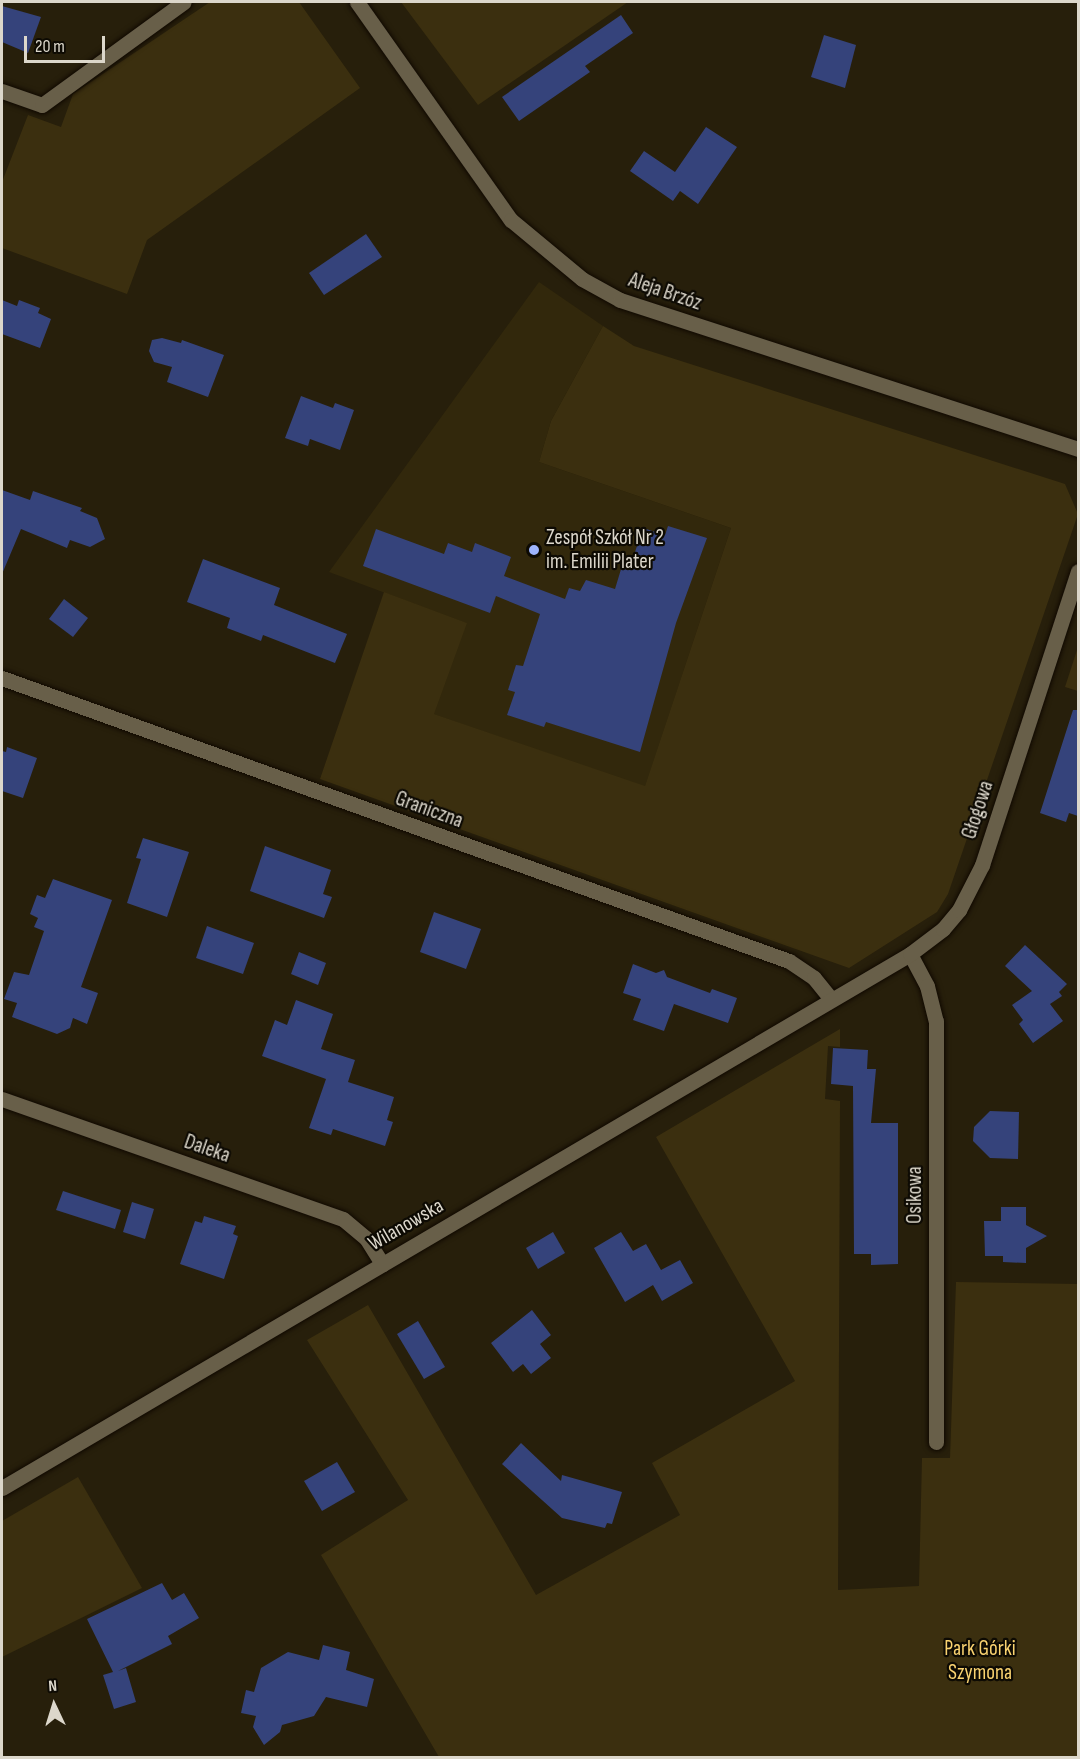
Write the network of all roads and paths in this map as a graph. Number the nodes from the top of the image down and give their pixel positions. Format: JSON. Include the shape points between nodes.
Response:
{"nodes":[{"id":1,"x":184,"y":2,"type":"edge"},
{"id":2,"x":357,"y":2,"type":"edge"},
{"id":3,"x":2,"y":91,"type":"edge"},
{"id":4,"x":1078,"y":449,"type":"edge"},
{"id":5,"x":1078,"y":571,"type":"edge"},
{"id":6,"x":2,"y":678,"type":"edge"},
{"id":7,"x":910,"y":954,"type":"junction"},
{"id":8,"x":831,"y":999,"type":"junction"},
{"id":9,"x":2,"y":1099,"type":"edge"},
{"id":10,"x":382,"y":1264,"type":"junction"},
{"id":11,"x":936,"y":1442,"type":"dead end"},
{"id":12,"x":2,"y":1488,"type":"edge"}],
"edges":[{"from":1,"to":3,"type":"street","via":[[42,105]]},
{"from":2,"to":4,"type":"street","name":"Aleja Brzóz","via":[[511,220],[582,279],[620,300]]},
{"from":5,"to":7,"type":"street","name":"Głogowa","via":[[982,865],[959,910]]},
{"from":6,"to":8,"type":"street","name":"Graniczna","via":[[789,960],[814,978]]},
{"from":7,"to":8,"type":"street","name":"Głogowa"},
{"from":7,"to":11,"type":"street","name":"Osikowa","via":[[927,986],[936,1021]]},
{"from":8,"to":10,"type":"street","name":"Wilanowska"},
{"from":9,"to":10,"type":"street","name":"Daleka","via":[[343,1219],[366,1238]]},
{"from":10,"to":12,"type":"street","name":"Wilanowska"}]}
